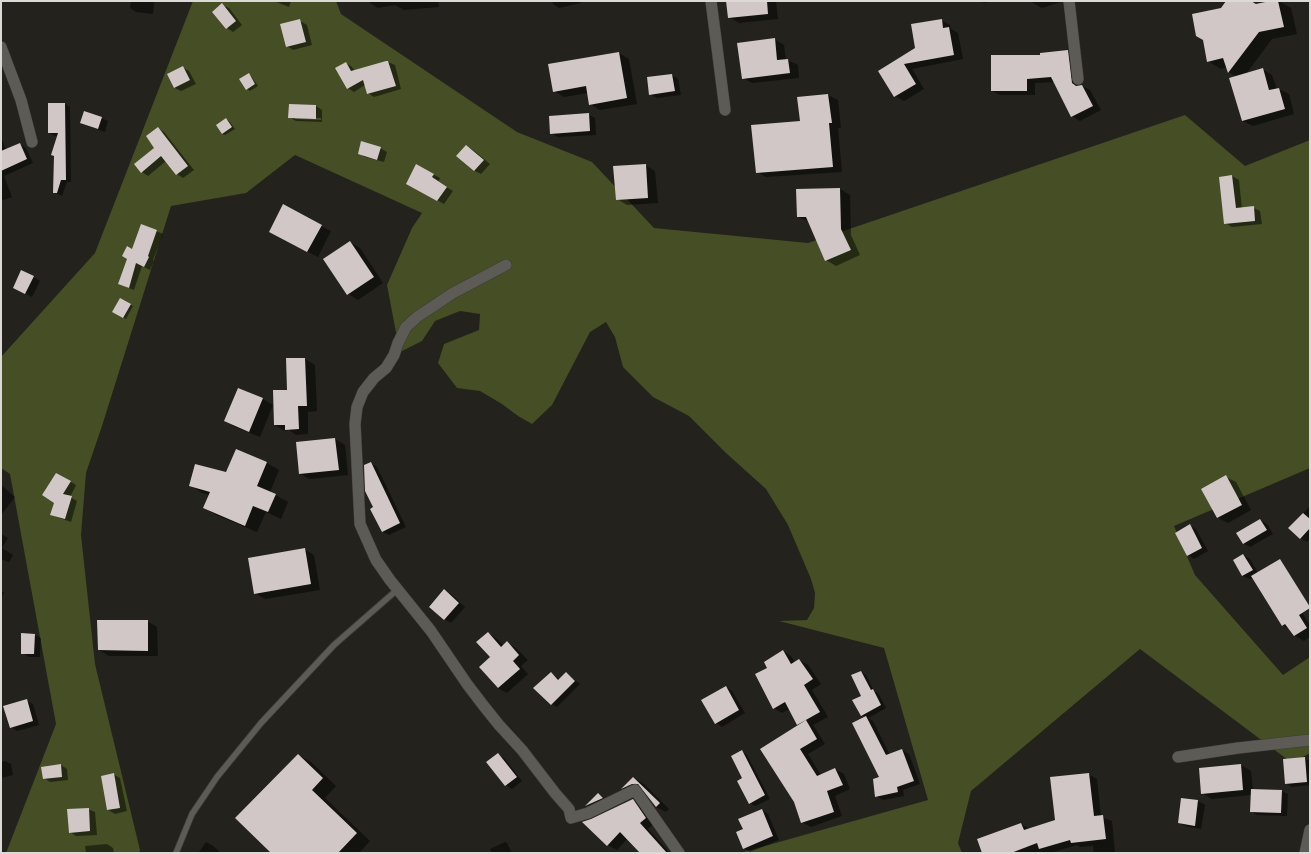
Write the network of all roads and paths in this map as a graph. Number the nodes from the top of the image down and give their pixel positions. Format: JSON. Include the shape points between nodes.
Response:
{"nodes":[{"id":1,"x":711,"y":1,"type":"edge"},
{"id":2,"x":1069,"y":1,"type":"edge"},
{"id":3,"x":1,"y":47,"type":"edge"},
{"id":4,"x":1078,"y":79,"type":"dead end"},
{"id":5,"x":725,"y":110,"type":"dead end"},
{"id":6,"x":32,"y":142,"type":"dead end"},
{"id":7,"x":506,"y":264,"type":"dead end"},
{"id":8,"x":398,"y":589,"type":"junction"},
{"id":9,"x":1310,"y":740,"type":"edge"},
{"id":10,"x":1178,"y":757,"type":"dead end"},
{"id":11,"x":1310,"y":830,"type":"edge"},
{"id":12,"x":176,"y":853,"type":"edge"},
{"id":13,"x":679,"y":853,"type":"edge"},
{"id":14,"x":1305,"y":853,"type":"edge"}],
"edges":[{"from":1,"to":5,"type":"street"},
{"from":2,"to":4,"type":"street"},
{"from":3,"to":6,"type":"street","via":[[21,100]]},
{"from":7,"to":8,"type":"street","via":[[454,293],[406,327],[394,355],[386,368],[363,392],[357,407],[355,424],[360,524],[376,560]]},
{"from":8,"to":12,"type":"lane","via":[[334,645],[261,723],[217,776],[192,814]]},
{"from":8,"to":13,"type":"street","via":[[483,705],[569,809],[572,818],[635,790]]},
{"from":9,"to":10,"type":"street"},
{"from":11,"to":14,"type":"street"}]}
